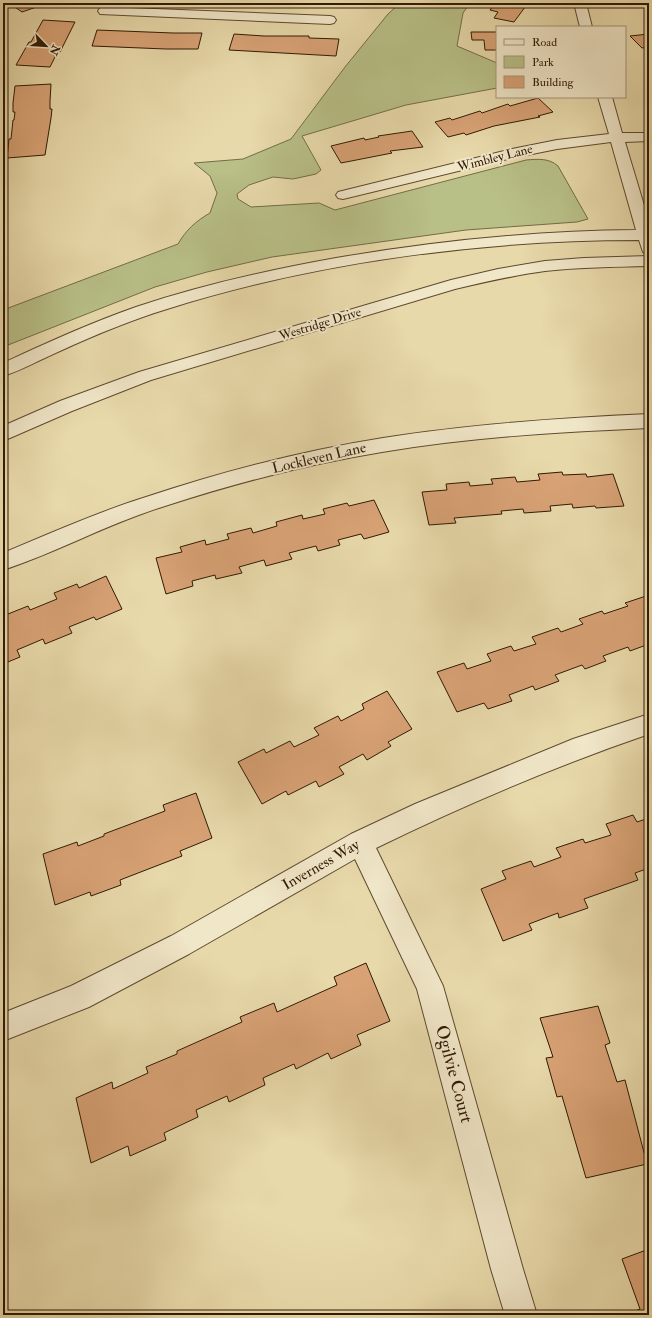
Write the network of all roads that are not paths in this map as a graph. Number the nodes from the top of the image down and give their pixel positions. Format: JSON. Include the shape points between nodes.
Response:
{"nodes":[{"id":1,"x":580,"y":3,"type":"edge"},
{"id":2,"x":194,"y":9,"type":"edge"},
{"id":3,"x":104,"y":11,"type":"dead end"},
{"id":4,"x":330,"y":20,"type":"dead end"},
{"id":5,"x":586,"y":26,"type":"edge"},
{"id":6,"x":606,"y":98,"type":"edge"},
{"id":7,"x":617,"y":137,"type":"junction"},
{"id":8,"x":649,"y":137,"type":"edge"},
{"id":9,"x":343,"y":195,"type":"dead end"},
{"id":10,"x":648,"y":240,"type":"edge"},
{"id":11,"x":649,"y":261,"type":"edge"},
{"id":12,"x":3,"y":370,"type":"edge"},
{"id":13,"x":649,"y":421,"type":"edge"},
{"id":14,"x":3,"y":434,"type":"edge"},
{"id":15,"x":3,"y":562,"type":"edge"},
{"id":16,"x":649,"y":724,"type":"edge"},
{"id":17,"x":360,"y":843,"type":"junction"},
{"id":18,"x":3,"y":1027,"type":"edge"},
{"id":19,"x":521,"y":1315,"type":"edge"}],
"edges":[{"from":1,"to":5,"type":"street"},
{"from":2,"to":3,"type":"street"},
{"from":2,"to":4,"type":"street"},
{"from":6,"to":7,"type":"street"},
{"from":7,"to":8,"type":"street","name":"Wimbley Lane"},
{"from":7,"to":9,"type":"street","name":"Wimbley Lane","via":[[541,147]]},
{"from":7,"to":10,"type":"street"},
{"from":10,"to":12,"type":"street","via":[[579,235],[469,244],[389,254],[284,273],[159,306]]},
{"from":11,"to":14,"type":"street","name":"Westridge Drive","via":[[546,266],[451,285],[145,376],[66,406]]},
{"from":13,"to":15,"type":"street","name":"Lockleven Lane","via":[[481,432],[371,446],[298,461],[226,480],[128,511]]},
{"from":16,"to":17,"type":"street","name":"Inverness Way","via":[[581,747],[431,809]]},
{"from":17,"to":18,"type":"street","name":"Inverness Way","via":[[180,946],[79,997]]},
{"from":17,"to":19,"type":"street","name":"Ogilvie Court","via":[[430,986],[506,1269]]}]}
